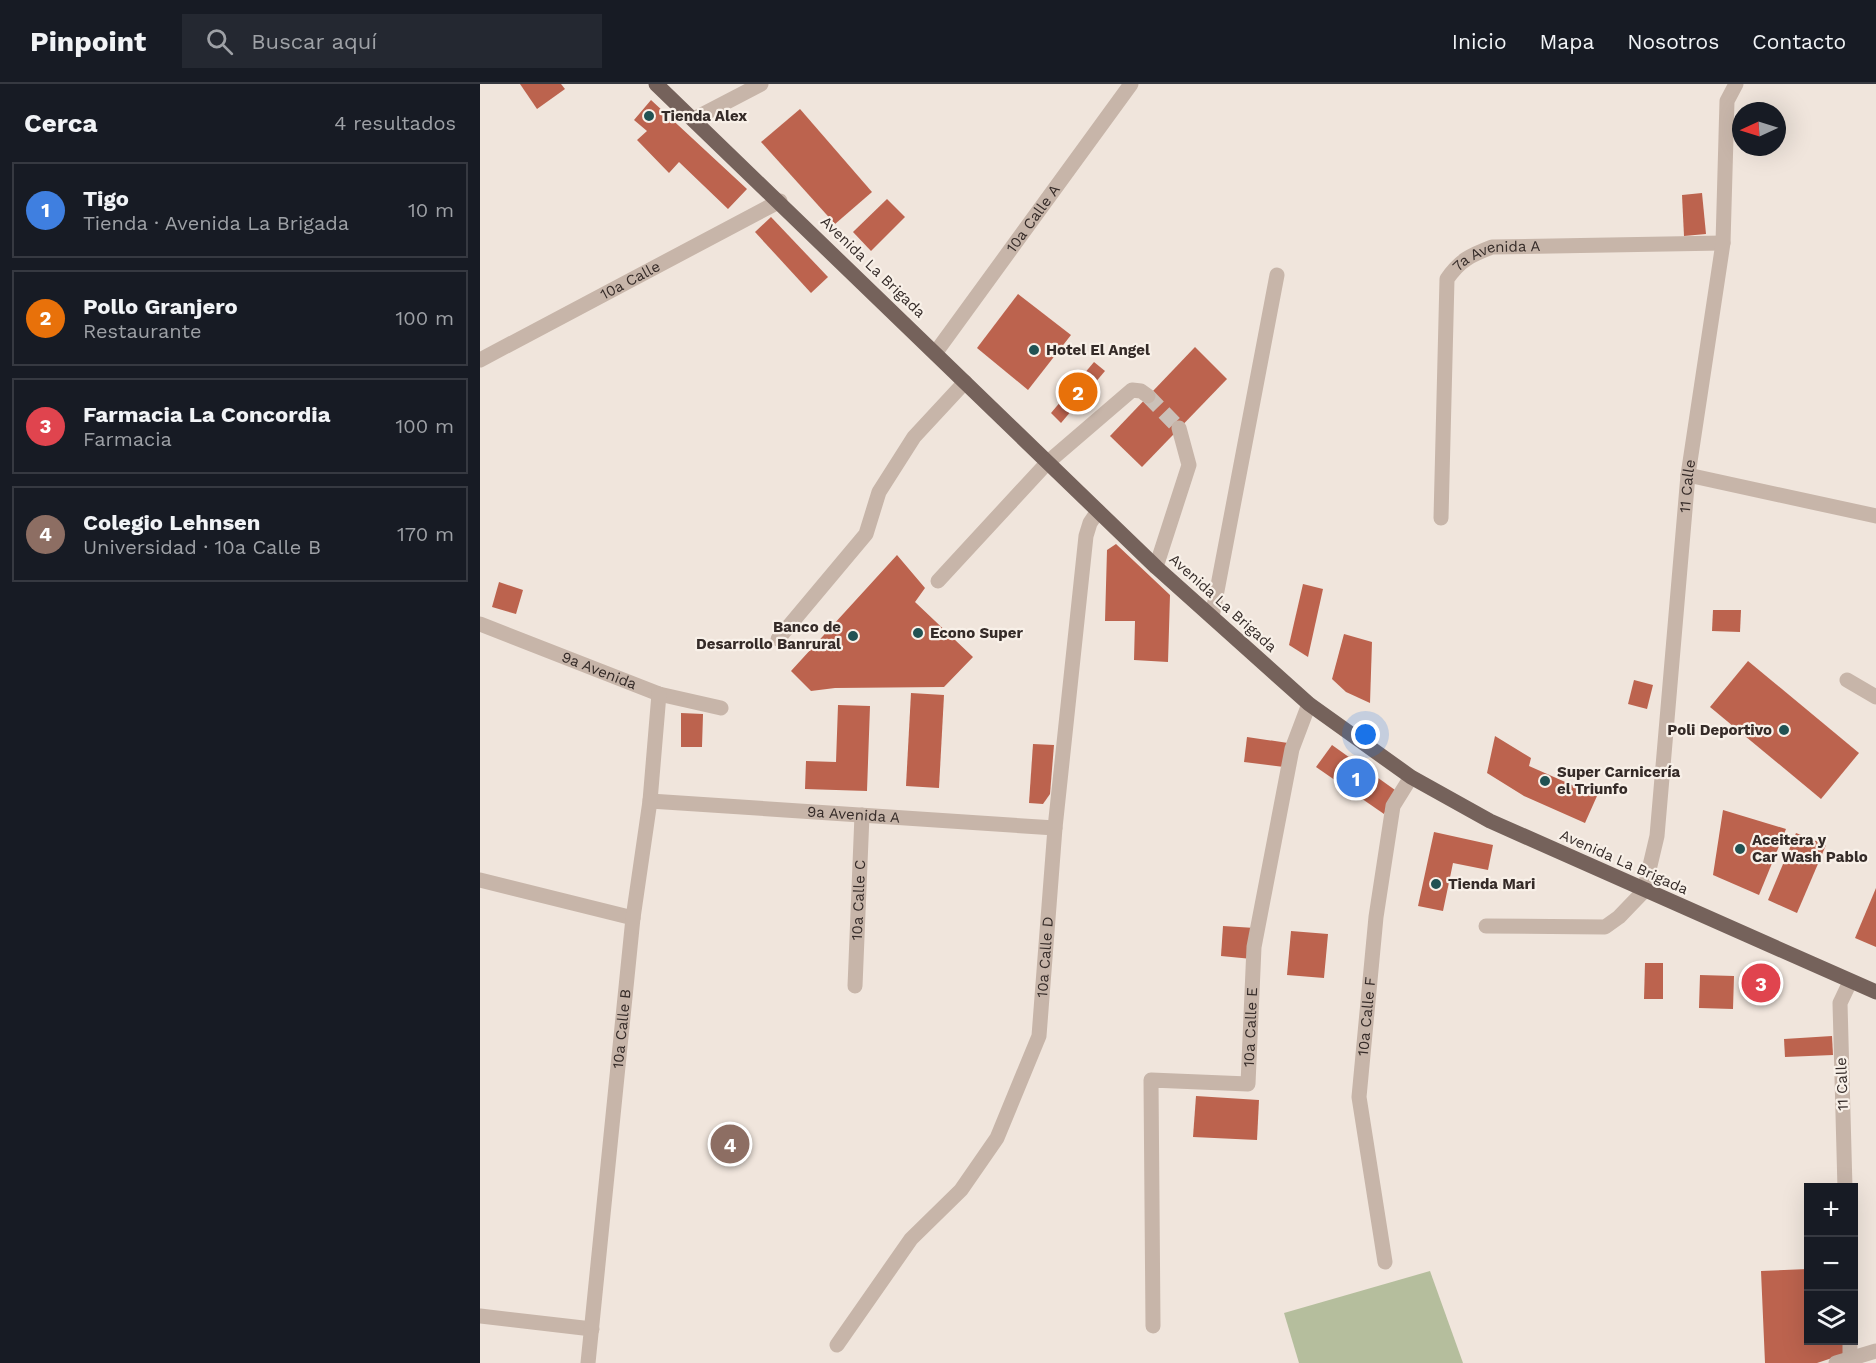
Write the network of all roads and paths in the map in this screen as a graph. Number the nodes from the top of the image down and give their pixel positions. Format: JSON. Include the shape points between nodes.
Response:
{"nodes":[{"id":1,"x":656,"y":84,"type":"edge"},
{"id":2,"x":761,"y":84,"type":"edge"},
{"id":3,"x":1131,"y":84,"type":"edge"},
{"id":4,"x":1736,"y":84,"type":"edge"},
{"id":5,"x":694,"y":120,"type":"junction"},
{"id":6,"x":780,"y":201,"type":"junction"},
{"id":7,"x":1723,"y":243,"type":"junction"},
{"id":8,"x":1277,"y":274,"type":"dead end"},
{"id":9,"x":936,"y":352,"type":"junction"},
{"id":10,"x":480,"y":360,"type":"edge"},
{"id":11,"x":965,"y":382,"type":"junction"},
{"id":12,"x":1145,"y":394,"type":"dead end"},
{"id":13,"x":1179,"y":428,"type":"tunnel mouth"},
{"id":14,"x":1047,"y":463,"type":"junction"},
{"id":15,"x":1688,"y":475,"type":"junction"},
{"id":16,"x":1098,"y":511,"type":"junction"},
{"id":17,"x":1876,"y":516,"type":"edge"},
{"id":18,"x":1442,"y":518,"type":"dead end"},
{"id":19,"x":1156,"y":567,"type":"junction"},
{"id":20,"x":938,"y":581,"type":"dead end"},
{"id":21,"x":1212,"y":617,"type":"junction"},
{"id":22,"x":480,"y":624,"type":"edge"},
{"id":23,"x":778,"y":639,"type":"dead end"},
{"id":24,"x":1846,"y":680,"type":"dead end"},
{"id":25,"x":659,"y":694,"type":"junction"},
{"id":26,"x":1876,"y":698,"type":"edge"},
{"id":27,"x":1309,"y":704,"type":"junction"},
{"id":28,"x":721,"y":708,"type":"dead end"},
{"id":29,"x":1411,"y":777,"type":"junction"},
{"id":30,"x":650,"y":801,"type":"junction"},
{"id":31,"x":862,"y":815,"type":"junction"},
{"id":32,"x":1055,"y":828,"type":"junction"},
{"id":33,"x":480,"y":880,"type":"edge"},
{"id":34,"x":1644,"y":891,"type":"junction"},
{"id":35,"x":633,"y":918,"type":"junction"},
{"id":36,"x":1486,"y":926,"type":"dead end"},
{"id":37,"x":1850,"y":982,"type":"junction"},
{"id":38,"x":855,"y":986,"type":"dead end"},
{"id":39,"x":1876,"y":992,"type":"edge"},
{"id":40,"x":1845,"y":1183,"type":"edge"},
{"id":41,"x":1385,"y":1263,"type":"dead end"},
{"id":42,"x":480,"y":1316,"type":"edge"},
{"id":43,"x":1153,"y":1326,"type":"dead end"},
{"id":44,"x":592,"y":1329,"type":"junction"},
{"id":45,"x":837,"y":1345,"type":"dead end"},
{"id":46,"x":1849,"y":1345,"type":"edge"},
{"id":47,"x":1876,"y":1351,"type":"edge"},
{"id":48,"x":1843,"y":1361,"type":"edge"},
{"id":49,"x":588,"y":1363,"type":"edge"}],
"edges":[{"from":1,"to":5,"type":"main road","name":"Avenida La Brigada"},
{"from":2,"to":5,"type":"street"},
{"from":3,"to":9,"type":"street","name":"10a Calle A"},
{"from":4,"to":7,"type":"street","name":"11 Calle","via":[[1727,101]]},
{"from":5,"to":6,"type":"main road","name":"Avenida La Brigada"},
{"from":6,"to":9,"type":"main road","name":"Avenida La Brigada"},
{"from":6,"to":10,"type":"street","name":"10a Calle"},
{"from":7,"to":15,"type":"street","name":"11 Calle"},
{"from":7,"to":18,"type":"street","name":"7a Avenida A","via":[[1492,247],[1456,265],[1447,279]]},
{"from":8,"to":21,"type":"street"},
{"from":9,"to":11,"type":"main road","name":"Avenida La Brigada"},
{"from":11,"to":14,"type":"main road","name":"Avenida La Brigada"},
{"from":11,"to":23,"type":"street","via":[[914,437],[879,492],[866,534]]},
{"from":12,"to":14,"type":"street","via":[[1132,390]]},
{"from":13,"to":19,"type":"street","via":[[1189,465]]},
{"from":14,"to":16,"type":"main road","name":"Avenida La Brigada"},
{"from":14,"to":20,"type":"street"},
{"from":15,"to":17,"type":"street"},
{"from":15,"to":34,"type":"street","name":"11 Calle","via":[[1657,836]]},
{"from":16,"to":19,"type":"main road","name":"Avenida La Brigada"},
{"from":16,"to":32,"type":"street","name":"10a Calle D","via":[[1086,536]]},
{"from":19,"to":21,"type":"main road","name":"Avenida La Brigada"},
{"from":21,"to":27,"type":"main road","name":"Avenida La Brigada"},
{"from":22,"to":25,"type":"street","name":"9a Avenida"},
{"from":24,"to":26,"type":"street"},
{"from":25,"to":28,"type":"street","name":"9a Avenida"},
{"from":25,"to":30,"type":"street","name":"10a Calle B"},
{"from":27,"to":29,"type":"main road","name":"Avenida La Brigada"},
{"from":27,"to":43,"type":"street","name":"10a Calle E","via":[[1292,749],[1254,947],[1248,1084],[1151,1080]]},
{"from":29,"to":34,"type":"main road","name":"Avenida La Brigada","via":[[1490,821]]},
{"from":29,"to":41,"type":"street","name":"10a Calle F","via":[[1393,806],[1376,917],[1359,1097]]},
{"from":30,"to":31,"type":"street","name":"9a Avenida A"},
{"from":30,"to":35,"type":"street","name":"10a Calle B"},
{"from":31,"to":32,"type":"street","name":"9a Avenida A"},
{"from":31,"to":38,"type":"street","name":"10a Calle C"},
{"from":32,"to":45,"type":"street","name":"10a Calle D","via":[[1039,1036],[997,1138],[961,1190],[911,1239]]},
{"from":33,"to":35,"type":"street"},
{"from":34,"to":36,"type":"street","via":[[1605,927]]},
{"from":34,"to":37,"type":"main road","name":"Avenida La Brigada"},
{"from":35,"to":44,"type":"street","name":"10a Calle B"},
{"from":37,"to":39,"type":"main road","name":"Avenida La Brigada"},
{"from":37,"to":40,"type":"street","name":"11 Calle","via":[[1840,1003]]},
{"from":42,"to":44,"type":"street"},
{"from":44,"to":49,"type":"street","name":"10a Calle B"},
{"from":46,"to":48,"type":"street"},
{"from":47,"to":48,"type":"street"}]}
